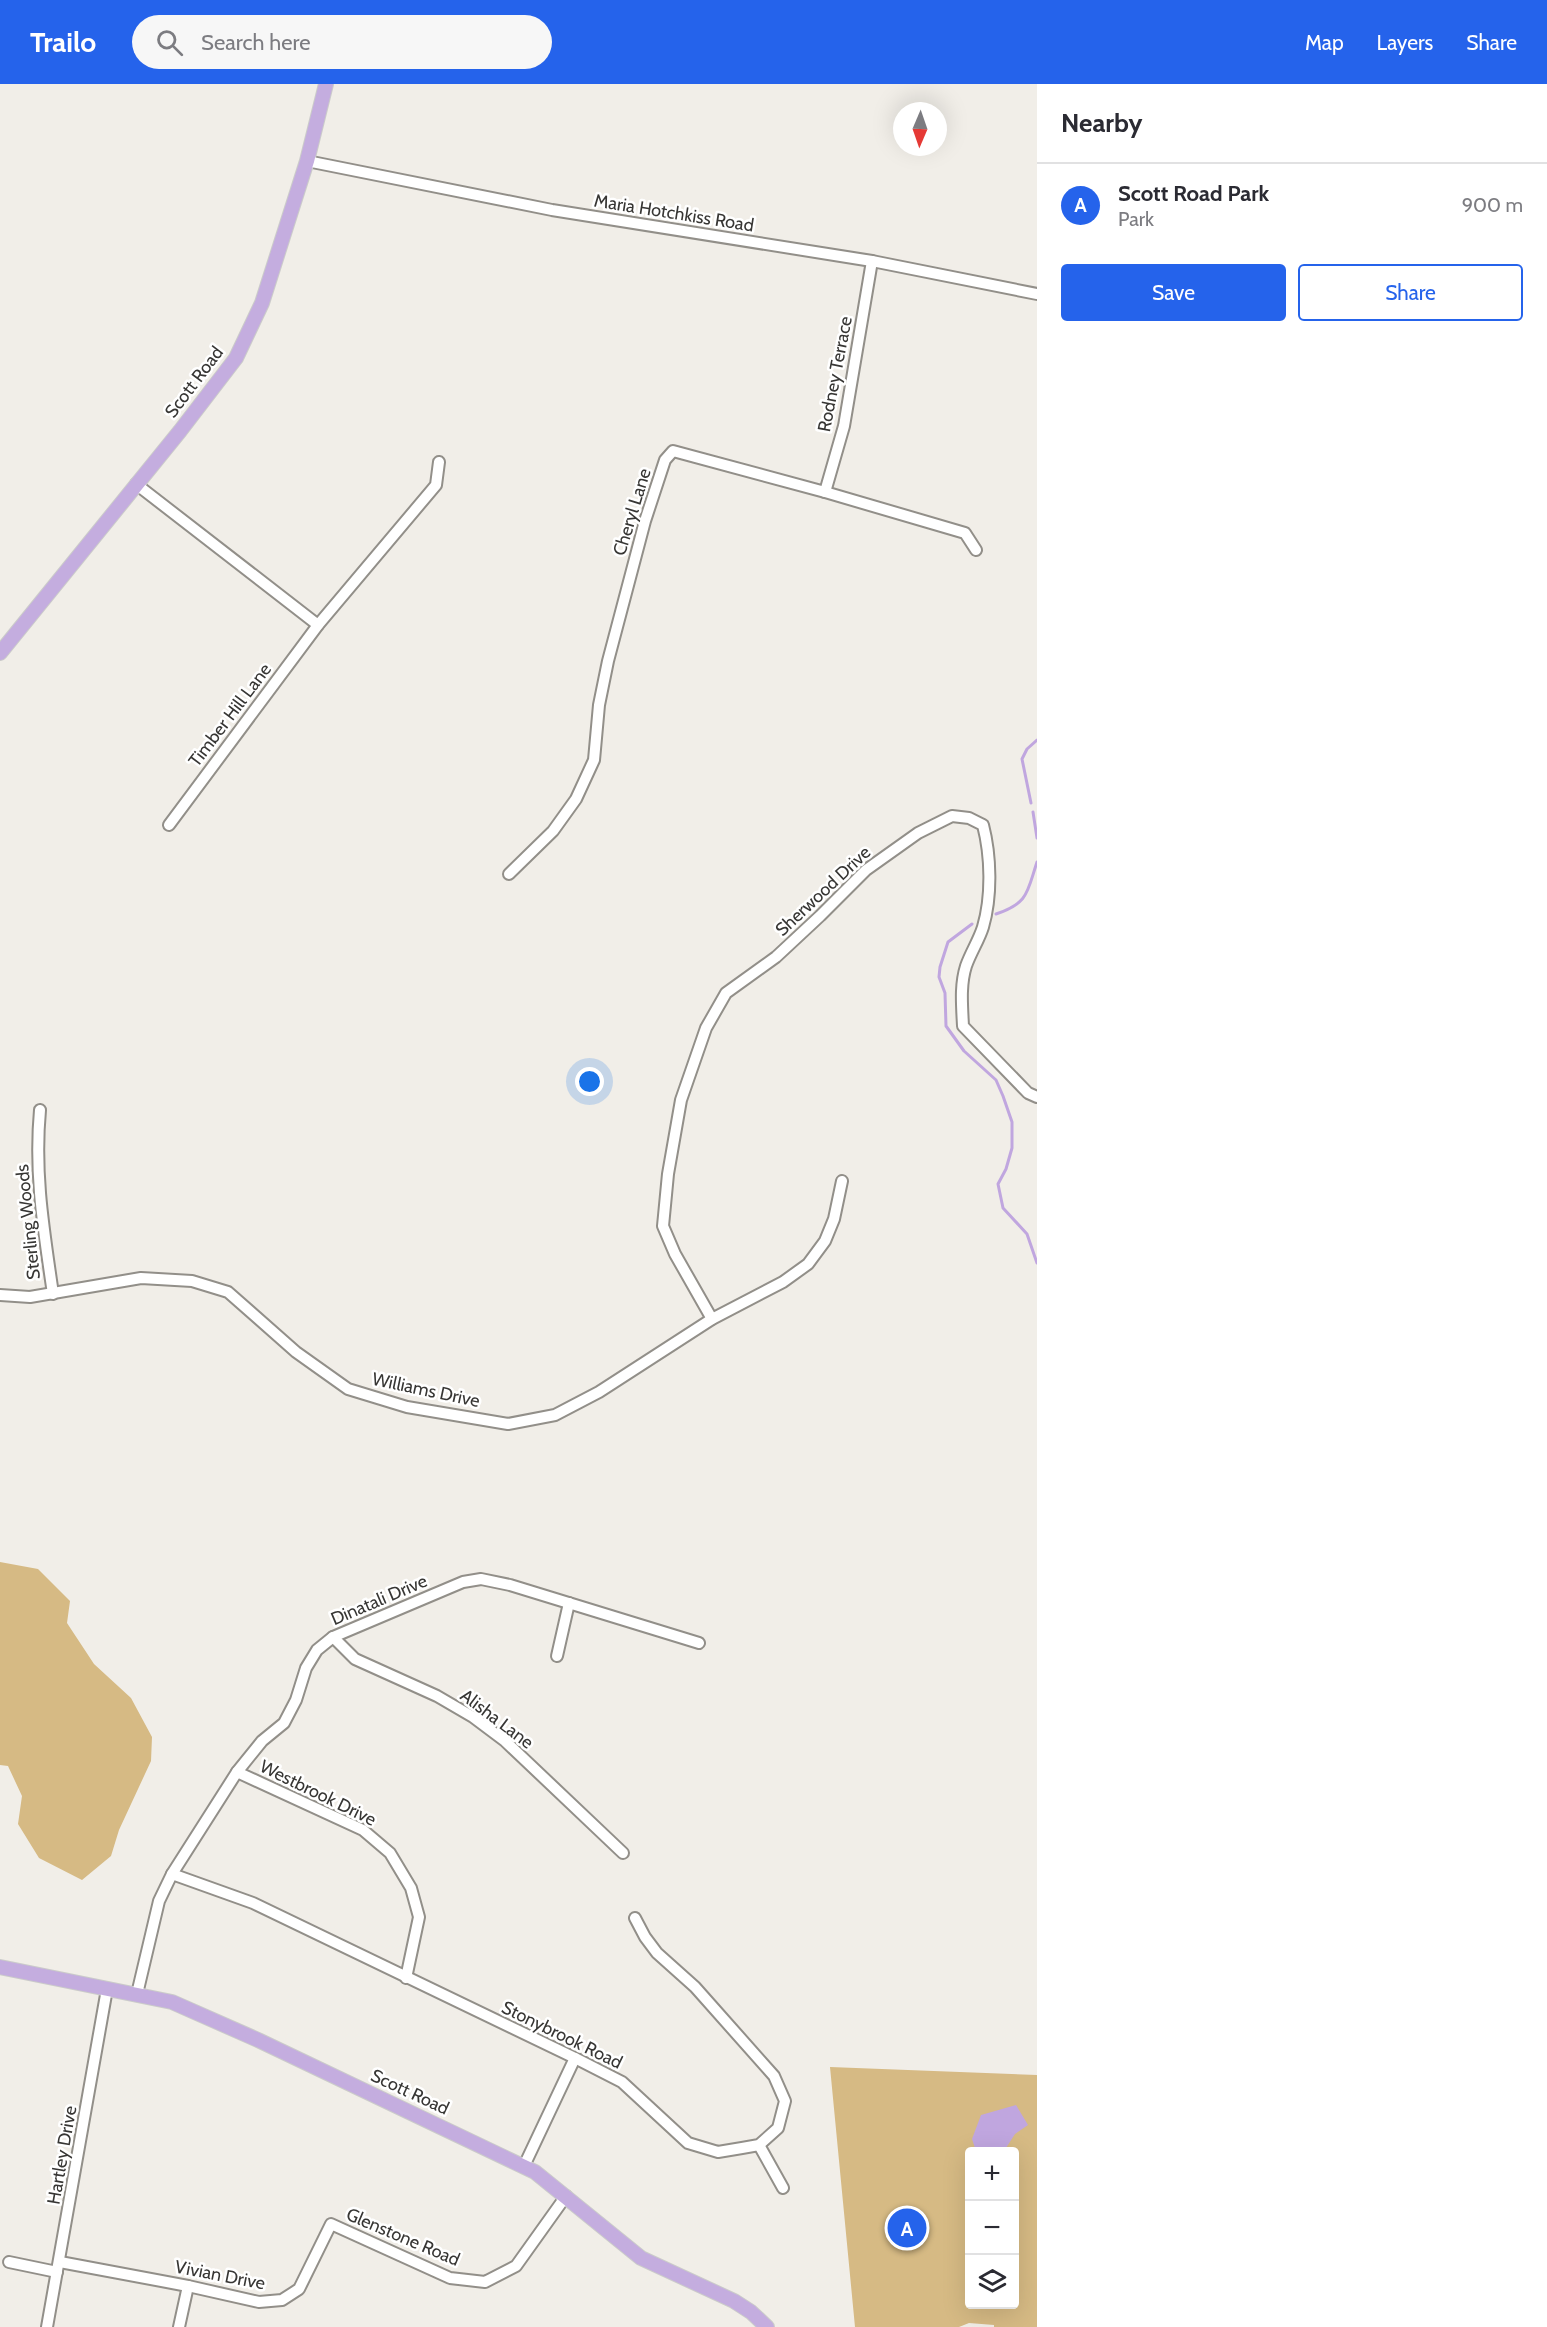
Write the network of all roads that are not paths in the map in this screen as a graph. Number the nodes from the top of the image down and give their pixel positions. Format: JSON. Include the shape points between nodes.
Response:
{"nodes":[{"id":1,"x":326,"y":84,"type":"edge"},
{"id":2,"x":307,"y":161,"type":"junction"},
{"id":3,"x":872,"y":261,"type":"junction"},
{"id":4,"x":1037,"y":294,"type":"edge"},
{"id":5,"x":439,"y":462,"type":"dead end"},
{"id":6,"x":136,"y":484,"type":"junction"},
{"id":7,"x":825,"y":492,"type":"junction"},
{"id":8,"x":976,"y":550,"type":"dead end"},
{"id":9,"x":318,"y":625,"type":"junction"},
{"id":10,"x":0,"y":653,"type":"edge"},
{"id":11,"x":169,"y":825,"type":"dead end"},
{"id":12,"x":508,"y":873,"type":"dead end"},
{"id":13,"x":1037,"y":1098,"type":"edge"},
{"id":14,"x":40,"y":1110,"type":"dead end"},
{"id":15,"x":842,"y":1180,"type":"dead end"},
{"id":16,"x":53,"y":1294,"type":"junction"},
{"id":17,"x":0,"y":1295,"type":"edge"},
{"id":18,"x":712,"y":1319,"type":"junction"},
{"id":19,"x":569,"y":1603,"type":"junction"},
{"id":20,"x":333,"y":1637,"type":"junction"},
{"id":21,"x":699,"y":1643,"type":"dead end"},
{"id":22,"x":557,"y":1656,"type":"dead end"},
{"id":23,"x":237,"y":1772,"type":"junction"},
{"id":24,"x":623,"y":1853,"type":"dead end"},
{"id":25,"x":172,"y":1874,"type":"junction"},
{"id":26,"x":635,"y":1918,"type":"dead end"},
{"id":27,"x":0,"y":1967,"type":"edge"},
{"id":28,"x":406,"y":1978,"type":"junction"},
{"id":29,"x":107,"y":1989,"type":"junction"},
{"id":30,"x":137,"y":1994,"type":"junction"},
{"id":31,"x":575,"y":2058,"type":"junction"},
{"id":32,"x":759,"y":2145,"type":"junction"},
{"id":33,"x":524,"y":2166,"type":"junction"},
{"id":34,"x":783,"y":2188,"type":"dead end"},
{"id":35,"x":566,"y":2196,"type":"junction"},
{"id":36,"x":331,"y":2224,"type":"joint"},
{"id":37,"x":9,"y":2262,"type":"dead end"},
{"id":38,"x":58,"y":2267,"type":"junction"},
{"id":39,"x":188,"y":2286,"type":"junction"},
{"id":40,"x":47,"y":2327,"type":"edge"},
{"id":41,"x":179,"y":2327,"type":"edge"},
{"id":42,"x":767,"y":2327,"type":"edge"}],
"edges":[{"from":1,"to":2,"type":"main road","name":"Scott Road"},
{"from":2,"to":3,"type":"street","name":"Maria Hotchkiss Road","via":[[552,210]]},
{"from":2,"to":6,"type":"main road","name":"Scott Road","via":[[262,303],[236,358]]},
{"from":3,"to":4,"type":"street","name":"Maria Hotchkiss Road"},
{"from":3,"to":7,"type":"street","name":"Rodney Terrace","via":[[844,426]]},
{"from":5,"to":9,"type":"street","name":"Timber Hill Lane","via":[[436,485]]},
{"from":6,"to":9,"type":"street"},
{"from":6,"to":10,"type":"main road","name":"Scott Road"},
{"from":7,"to":8,"type":"street","name":"Cheryl Lane","via":[[965,533]]},
{"from":7,"to":12,"type":"street","name":"Cheryl Lane","via":[[672,451],[665,460],[645,521],[608,661],[594,760],[576,798],[553,831]]},
{"from":9,"to":11,"type":"street","name":"Timber Hill Lane"},
{"from":13,"to":18,"type":"street","name":"Sherwood Drive","via":[[963,1026],[962,981],[983,927],[988,871],[983,825],[952,816],[918,833],[866,870],[776,957],[726,993],[706,1028],[681,1100],[663,1226]]},
{"from":14,"to":16,"type":"street","name":"Sterling Woods","via":[[38,1193]]},
{"from":15,"to":18,"type":"street","name":"Williams Drive","via":[[834,1219],[825,1241],[808,1264],[783,1282]]},
{"from":16,"to":17,"type":"street","name":"Williams Drive"},
{"from":16,"to":18,"type":"street","name":"Williams Drive","via":[[141,1278],[192,1281],[228,1292],[296,1352],[348,1389],[407,1407],[508,1424],[555,1415],[599,1392]]},
{"from":19,"to":20,"type":"street","name":"Dinatali Drive","via":[[481,1579],[463,1582]]},
{"from":19,"to":21,"type":"street","name":"Dinatali Drive"},
{"from":19,"to":22,"type":"street"},
{"from":20,"to":23,"type":"street","name":"Dinatali Drive","via":[[306,1668],[284,1723],[262,1741]]},
{"from":20,"to":24,"type":"street","name":"Alisha Lane","via":[[355,1659],[473,1717],[505,1741]]},
{"from":23,"to":25,"type":"street","name":"Dinatali Drive"},
{"from":23,"to":28,"type":"street","name":"Westbrook Drive","via":[[363,1830],[390,1853],[411,1888],[419,1917]]},
{"from":25,"to":28,"type":"street","name":"Stonybrook Road","via":[[254,1903]]},
{"from":25,"to":30,"type":"street","name":"Dinatali Drive","via":[[159,1901]]},
{"from":26,"to":32,"type":"street","via":[[657,1953],[696,1987],[774,2076],[785,2101],[778,2128]]},
{"from":27,"to":29,"type":"main road","name":"Scott Road"},
{"from":28,"to":31,"type":"street","name":"Stonybrook Road"},
{"from":29,"to":30,"type":"main road","name":"Scott Road"},
{"from":29,"to":38,"type":"street","name":"Hartley Drive"},
{"from":30,"to":33,"type":"main road","name":"Scott Road","via":[[199,2012]]},
{"from":31,"to":32,"type":"street","name":"Stonybrook Road","via":[[622,2082],[688,2143],[718,2152]]},
{"from":31,"to":33,"type":"street"},
{"from":32,"to":34,"type":"street"},
{"from":33,"to":35,"type":"main road","name":"Scott Road"},
{"from":35,"to":36,"type":"street","name":"Glenstone Road","via":[[516,2266],[485,2282],[450,2278]]},
{"from":35,"to":42,"type":"main road","name":"Scott Road","via":[[636,2255],[734,2301]]},
{"from":36,"to":39,"type":"street","name":"Vivian Drive","via":[[299,2289],[282,2300],[259,2302]]},
{"from":37,"to":38,"type":"street","name":"Vivian Drive"},
{"from":38,"to":39,"type":"street","name":"Vivian Drive"},
{"from":38,"to":40,"type":"street","name":"Hartley Drive"},
{"from":39,"to":41,"type":"street"}]}
